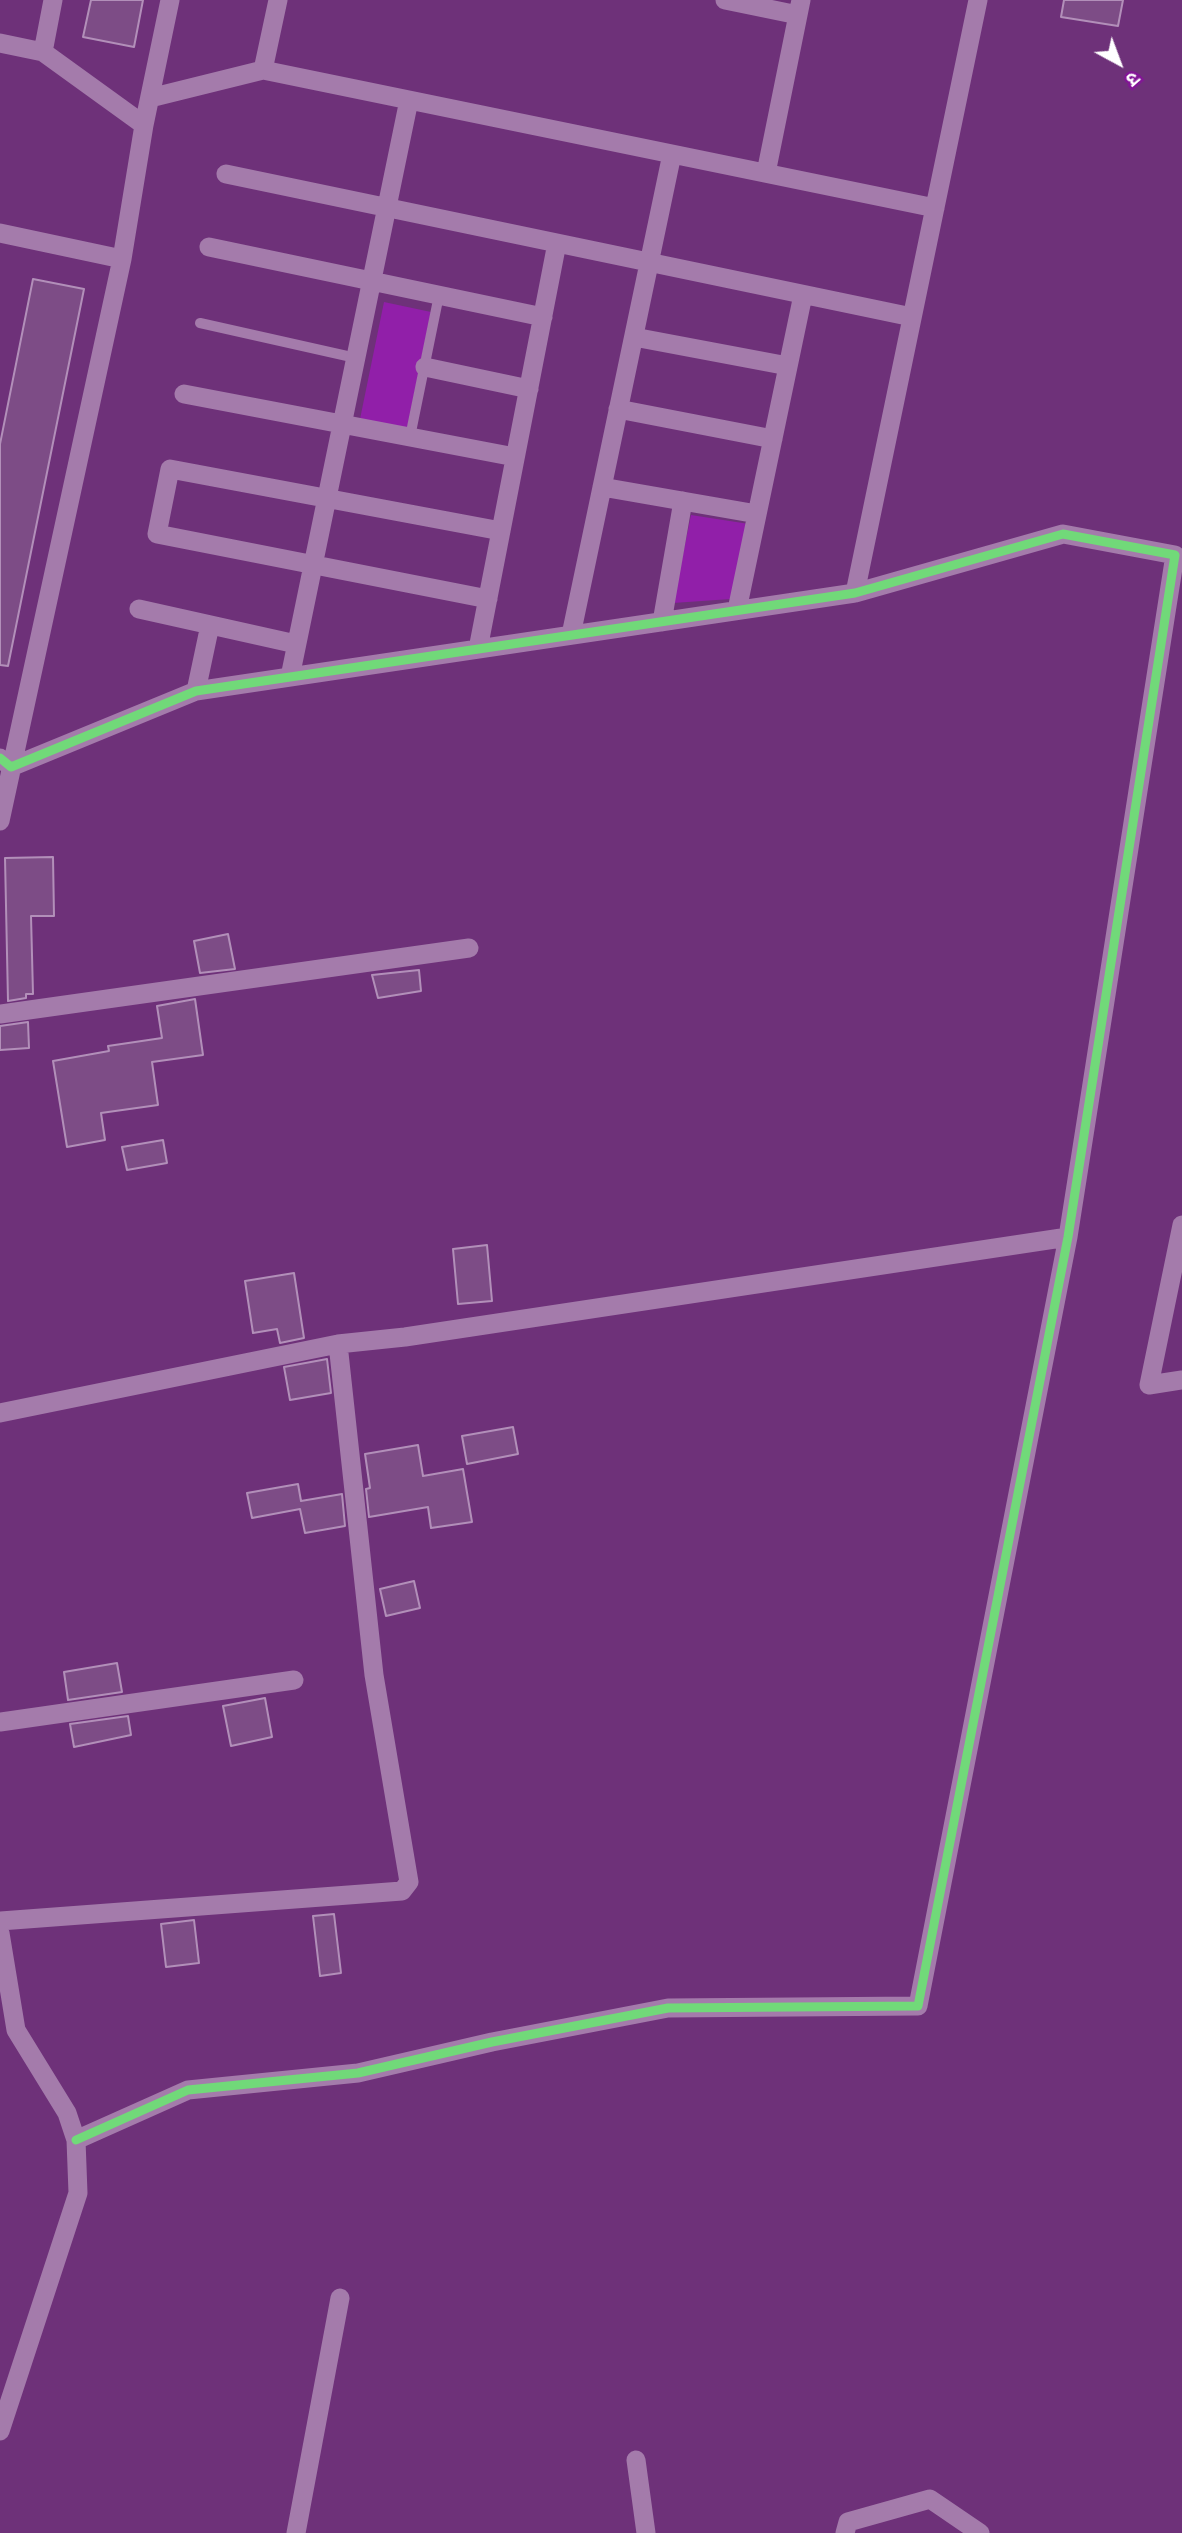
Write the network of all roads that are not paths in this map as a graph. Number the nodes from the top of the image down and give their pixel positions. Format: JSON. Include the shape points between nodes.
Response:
{"nodes":[{"id":1,"x":53,"y":0,"type":"edge"},
{"id":2,"x":170,"y":0,"type":"edge"},
{"id":3,"x":278,"y":0,"type":"edge"},
{"id":4,"x":725,"y":0,"type":"edge"},
{"id":5,"x":978,"y":0,"type":"edge"},
{"id":6,"x":800,"y":8,"type":"edge"},
{"id":7,"x":0,"y":43,"type":"edge"},
{"id":8,"x":43,"y":52,"type":"junction"},
{"id":9,"x":263,"y":70,"type":"junction"},
{"id":10,"x":150,"y":98,"type":"junction"},
{"id":11,"x":409,"y":100,"type":"junction"},
{"id":12,"x":144,"y":125,"type":"junction"},
{"id":13,"x":672,"y":154,"type":"junction"},
{"id":14,"x":766,"y":173,"type":"junction"},
{"id":15,"x":226,"y":174,"type":"dead end"},
{"id":16,"x":387,"y":208,"type":"junction"},
{"id":17,"x":935,"y":208,"type":"junction"},
{"id":18,"x":0,"y":235,"type":"edge"},
{"id":19,"x":557,"y":243,"type":"junction"},
{"id":20,"x":209,"y":247,"type":"dead end"},
{"id":21,"x":122,"y":259,"type":"junction"},
{"id":22,"x":649,"y":262,"type":"junction"},
{"id":23,"x":371,"y":281,"type":"junction"},
{"id":24,"x":439,"y":295,"type":"junction"},
{"id":25,"x":803,"y":295,"type":"junction"},
{"id":26,"x":543,"y":317,"type":"junction"},
{"id":27,"x":912,"y":317,"type":"junction"},
{"id":28,"x":200,"y":323,"type":"dead end"},
{"id":29,"x":634,"y":337,"type":"junction"},
{"id":30,"x":356,"y":358,"type":"junction"},
{"id":31,"x":788,"y":366,"type":"junction"},
{"id":32,"x":425,"y":367,"type":"junction"},
{"id":33,"x":529,"y":390,"type":"junction"},
{"id":34,"x":184,"y":394,"type":"dead end"},
{"id":35,"x":618,"y":409,"type":"junction"},
{"id":36,"x":342,"y":424,"type":"junction"},
{"id":37,"x":410,"y":437,"type":"junction"},
{"id":38,"x":773,"y":439,"type":"junction"},
{"id":39,"x":515,"y":457,"type":"junction"},
{"id":40,"x":602,"y":487,"type":"junction"},
{"id":41,"x":326,"y":499,"type":"junction"},
{"id":42,"x":683,"y":502,"type":"junction"},
{"id":43,"x":757,"y":514,"type":"junction"},
{"id":44,"x":501,"y":531,"type":"junction"},
{"id":45,"x":313,"y":565,"type":"junction"},
{"id":46,"x":855,"y":593,"type":"junction"},
{"id":47,"x":488,"y":599,"type":"junction"},
{"id":48,"x":139,"y":609,"type":"dead end"},
{"id":49,"x":737,"y":610,"type":"junction"},
{"id":50,"x":662,"y":622,"type":"junction"},
{"id":51,"x":211,"y":625,"type":"junction"},
{"id":52,"x":571,"y":635,"type":"junction"},
{"id":53,"x":296,"y":644,"type":"junction"},
{"id":54,"x":478,"y":649,"type":"junction"},
{"id":55,"x":290,"y":677,"type":"junction"},
{"id":56,"x":196,"y":691,"type":"junction"},
{"id":57,"x":6,"y":762,"type":"edge"},
{"id":58,"x":0,"y":821,"type":"edge"},
{"id":59,"x":469,"y":948,"type":"dead end"},
{"id":60,"x":0,"y":1014,"type":"edge"},
{"id":61,"x":1182,"y":1225,"type":"edge"},
{"id":62,"x":1068,"y":1237,"type":"junction"},
{"id":63,"x":338,"y":1344,"type":"junction"},
{"id":64,"x":1182,"y":1380,"type":"edge"},
{"id":65,"x":0,"y":1413,"type":"edge"},
{"id":66,"x":294,"y":1680,"type":"dead end"},
{"id":67,"x":0,"y":1722,"type":"edge"},
{"id":68,"x":0,"y":1921,"type":"edge"},
{"id":69,"x":0,"y":1933,"type":"edge"},
{"id":70,"x":76,"y":2140,"type":"junction"},
{"id":71,"x":340,"y":2298,"type":"dead end"},
{"id":72,"x":0,"y":2431,"type":"edge"},
{"id":73,"x":635,"y":2460,"type":"dead end"},
{"id":74,"x":296,"y":2533,"type":"edge"},
{"id":75,"x":646,"y":2533,"type":"edge"},
{"id":76,"x":845,"y":2533,"type":"edge"},
{"id":77,"x":980,"y":2533,"type":"edge"}],
"edges":[{"from":1,"to":8,"type":"street"},
{"from":2,"to":10,"type":"street"},
{"from":3,"to":9,"type":"street"},
{"from":4,"to":6,"type":"street"},
{"from":5,"to":17,"type":"street"},
{"from":6,"to":14,"type":"street"},
{"from":7,"to":8,"type":"street"},
{"from":8,"to":12,"type":"street"},
{"from":9,"to":10,"type":"street"},
{"from":9,"to":11,"type":"street"},
{"from":10,"to":12,"type":"street"},
{"from":11,"to":13,"type":"street"},
{"from":11,"to":16,"type":"street"},
{"from":12,"to":21,"type":"street"},
{"from":13,"to":14,"type":"street"},
{"from":13,"to":22,"type":"street"},
{"from":14,"to":17,"type":"street"},
{"from":15,"to":16,"type":"street"},
{"from":16,"to":19,"type":"street"},
{"from":16,"to":23,"type":"street"},
{"from":17,"to":27,"type":"street"},
{"from":18,"to":21,"type":"street"},
{"from":19,"to":22,"type":"street"},
{"from":19,"to":26,"type":"street"},
{"from":20,"to":23,"type":"street"},
{"from":21,"to":57,"type":"street"},
{"from":22,"to":25,"type":"street"},
{"from":22,"to":29,"type":"street"},
{"from":23,"to":24,"type":"street"},
{"from":23,"to":30,"type":"street"},
{"from":24,"to":26,"type":"street"},
{"from":24,"to":32,"type":"lane"},
{"from":25,"to":27,"type":"street"},
{"from":25,"to":31,"type":"street"},
{"from":26,"to":33,"type":"street"},
{"from":27,"to":46,"type":"street"},
{"from":28,"to":30,"type":"lane"},
{"from":29,"to":31,"type":"street"},
{"from":29,"to":35,"type":"street"},
{"from":30,"to":36,"type":"street"},
{"from":31,"to":38,"type":"street"},
{"from":32,"to":33,"type":"street"},
{"from":32,"to":37,"type":"lane"},
{"from":33,"to":39,"type":"street"},
{"from":34,"to":36,"type":"street"},
{"from":35,"to":38,"type":"street"},
{"from":35,"to":40,"type":"street"},
{"from":36,"to":37,"type":"street"},
{"from":36,"to":41,"type":"street"},
{"from":37,"to":39,"type":"street"},
{"from":38,"to":43,"type":"street"},
{"from":39,"to":44,"type":"street"},
{"from":40,"to":42,"type":"street"},
{"from":40,"to":52,"type":"street"},
{"from":41,"to":44,"type":"street"},
{"from":41,"to":45,"type":"street"},
{"from":41,"to":45,"type":"street","via":[[170,470],[157,534]]},
{"from":42,"to":43,"type":"street"},
{"from":42,"to":50,"type":"street"},
{"from":43,"to":49,"type":"street"},
{"from":44,"to":47,"type":"street"},
{"from":45,"to":47,"type":"street"},
{"from":45,"to":53,"type":"street"},
{"from":46,"to":49,"type":"street"},
{"from":46,"to":62,"type":"street","via":[[1063,534],[1175,555]]},
{"from":47,"to":54,"type":"street"},
{"from":48,"to":51,"type":"street"},
{"from":49,"to":50,"type":"street"},
{"from":50,"to":52,"type":"street"},
{"from":51,"to":53,"type":"street"},
{"from":51,"to":56,"type":"street"},
{"from":52,"to":54,"type":"street"},
{"from":53,"to":55,"type":"street"},
{"from":54,"to":55,"type":"street"},
{"from":55,"to":56,"type":"street"},
{"from":56,"to":57,"type":"street"},
{"from":57,"to":58,"type":"street"},
{"from":59,"to":60,"type":"street"},
{"from":61,"to":64,"type":"street","via":[[1149,1385]]},
{"from":62,"to":63,"type":"street"},
{"from":62,"to":70,"type":"street","via":[[918,2006],[668,2008],[358,2073],[188,2090]]},
{"from":63,"to":65,"type":"street"},
{"from":63,"to":68,"type":"street","via":[[374,1675],[409,1882],[402,1891]]},
{"from":66,"to":67,"type":"street"},
{"from":69,"to":70,"type":"street","via":[[16,2030],[67,2113]]},
{"from":70,"to":72,"type":"street","via":[[78,2193]]},
{"from":71,"to":74,"type":"street"},
{"from":73,"to":75,"type":"street"},
{"from":76,"to":77,"type":"street","via":[[848,2522],[930,2498]]}]}
